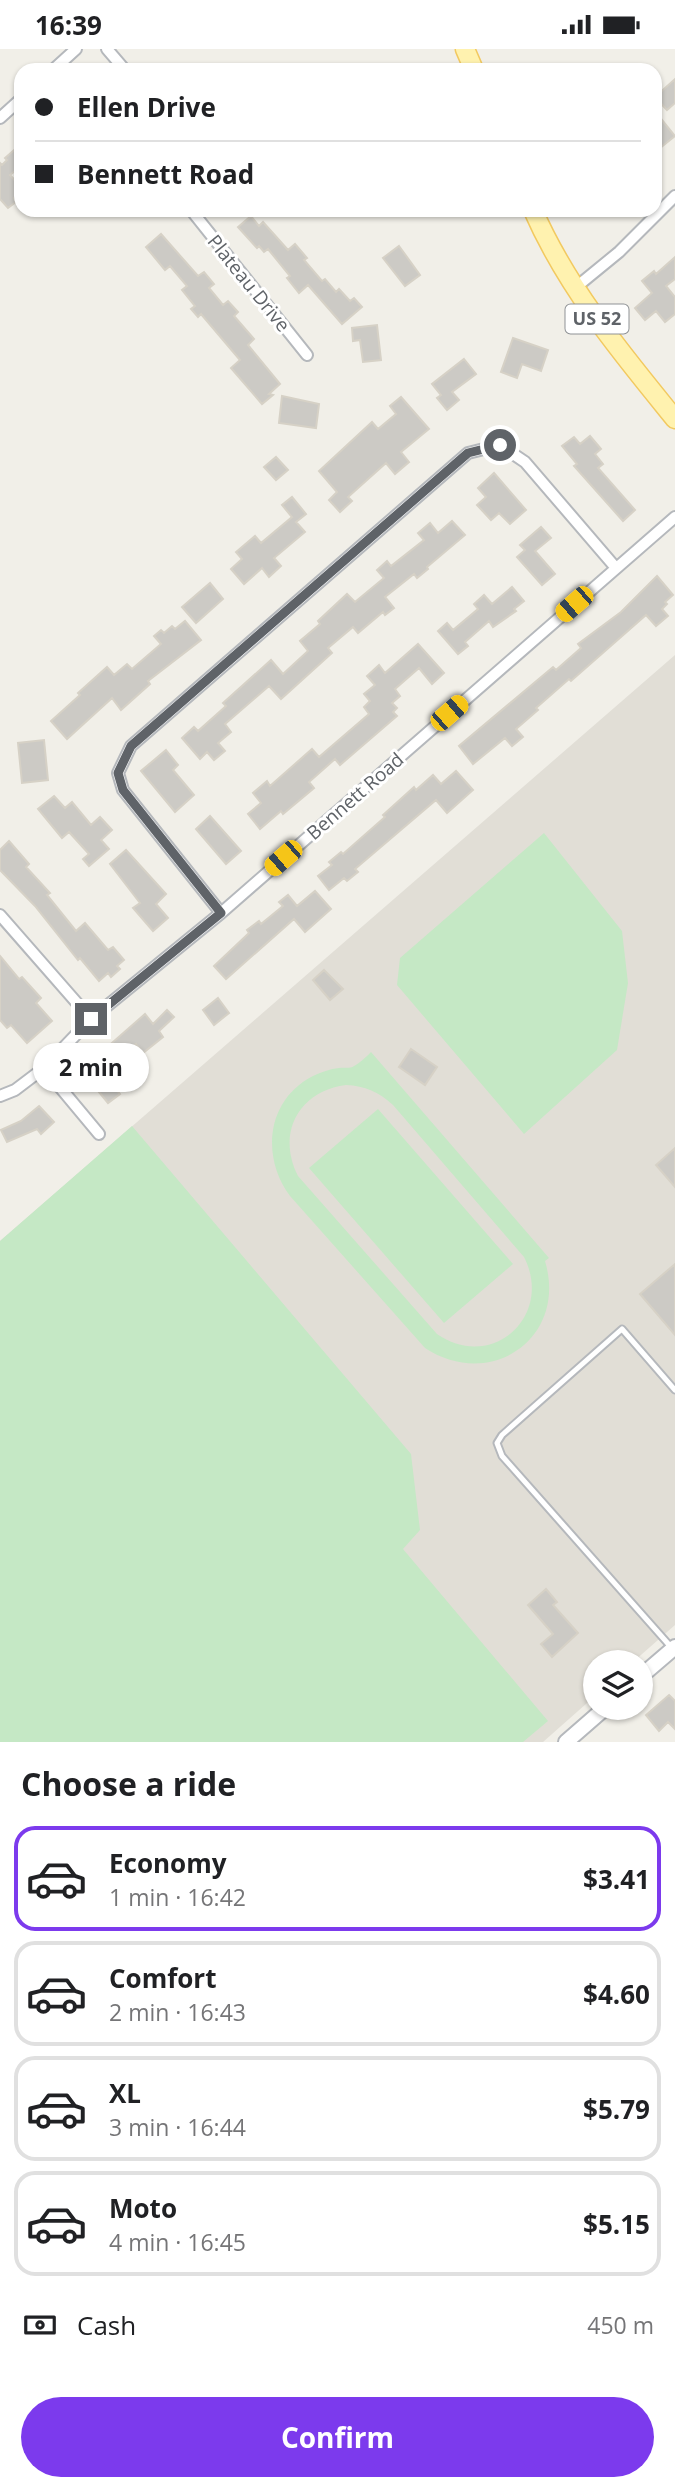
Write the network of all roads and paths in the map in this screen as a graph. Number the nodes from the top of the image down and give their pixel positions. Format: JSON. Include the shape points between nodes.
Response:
{"nodes":[{"id":1,"x":76,"y":49,"type":"edge"},
{"id":2,"x":107,"y":49,"type":"edge"},
{"id":3,"x":61,"y":63,"type":"edge"},
{"id":4,"x":119,"y":63,"type":"edge"},
{"id":5,"x":14,"y":105,"type":"edge"},
{"id":6,"x":0,"y":118,"type":"edge"},
{"id":7,"x":675,"y":196,"type":"edge"},
{"id":8,"x":662,"y":209,"type":"edge"},
{"id":9,"x":197,"y":217,"type":"edge"},
{"id":10,"x":537,"y":217,"type":"edge"},
{"id":11,"x":654,"y":217,"type":"edge"},
{"id":12,"x":575,"y":288,"type":"junction"},
{"id":13,"x":307,"y":355,"type":"dead end"},
{"id":14,"x":675,"y":419,"type":"edge"},
{"id":15,"x":675,"y":517,"type":"edge"},
{"id":16,"x":616,"y":568,"type":"junction"},
{"id":17,"x":221,"y":913,"type":"junction"},
{"id":18,"x":0,"y":915,"type":"edge"},
{"id":19,"x":91,"y":1019,"type":"junction"},
{"id":20,"x":44,"y":1067,"type":"junction"},
{"id":21,"x":0,"y":1096,"type":"edge"},
{"id":22,"x":99,"y":1133,"type":"dead end"},
{"id":23,"x":675,"y":1390,"type":"edge"},
{"id":24,"x":674,"y":1648,"type":"edge"},
{"id":25,"x":653,"y":1666,"type":"edge"},
{"id":26,"x":591,"y":1720,"type":"edge"},
{"id":27,"x":566,"y":1742,"type":"edge"}],
"edges":[{"from":1,"to":3,"type":"street"},
{"from":2,"to":4,"type":"street"},
{"from":5,"to":6,"type":"street"},
{"from":7,"to":8,"type":"street"},
{"from":9,"to":13,"type":"street","name":"Plateau Drive"},
{"from":10,"to":12,"type":"main road","number":"US 52"},
{"from":11,"to":12,"type":"street"},
{"from":12,"to":14,"type":"main road","number":"US 52"},
{"from":15,"to":16,"type":"street","name":"Bennett Road"},
{"from":16,"to":17,"type":"street","name":"Bennett Road"},
{"from":16,"to":17,"type":"street","via":[[525,462],[500,445],[468,453],[131,746],[118,773],[123,790]]},
{"from":17,"to":19,"type":"street","name":"Bennett Road"},
{"from":18,"to":19,"type":"street"},
{"from":19,"to":20,"type":"street","name":"Bennett Road"},
{"from":20,"to":21,"type":"street","name":"Bennett Road"},
{"from":20,"to":22,"type":"street"},
{"from":23,"to":24,"type":"lane","via":[[622,1329],[497,1443],[502,1456]]},
{"from":24,"to":25,"type":"street"},
{"from":26,"to":27,"type":"street"}]}
